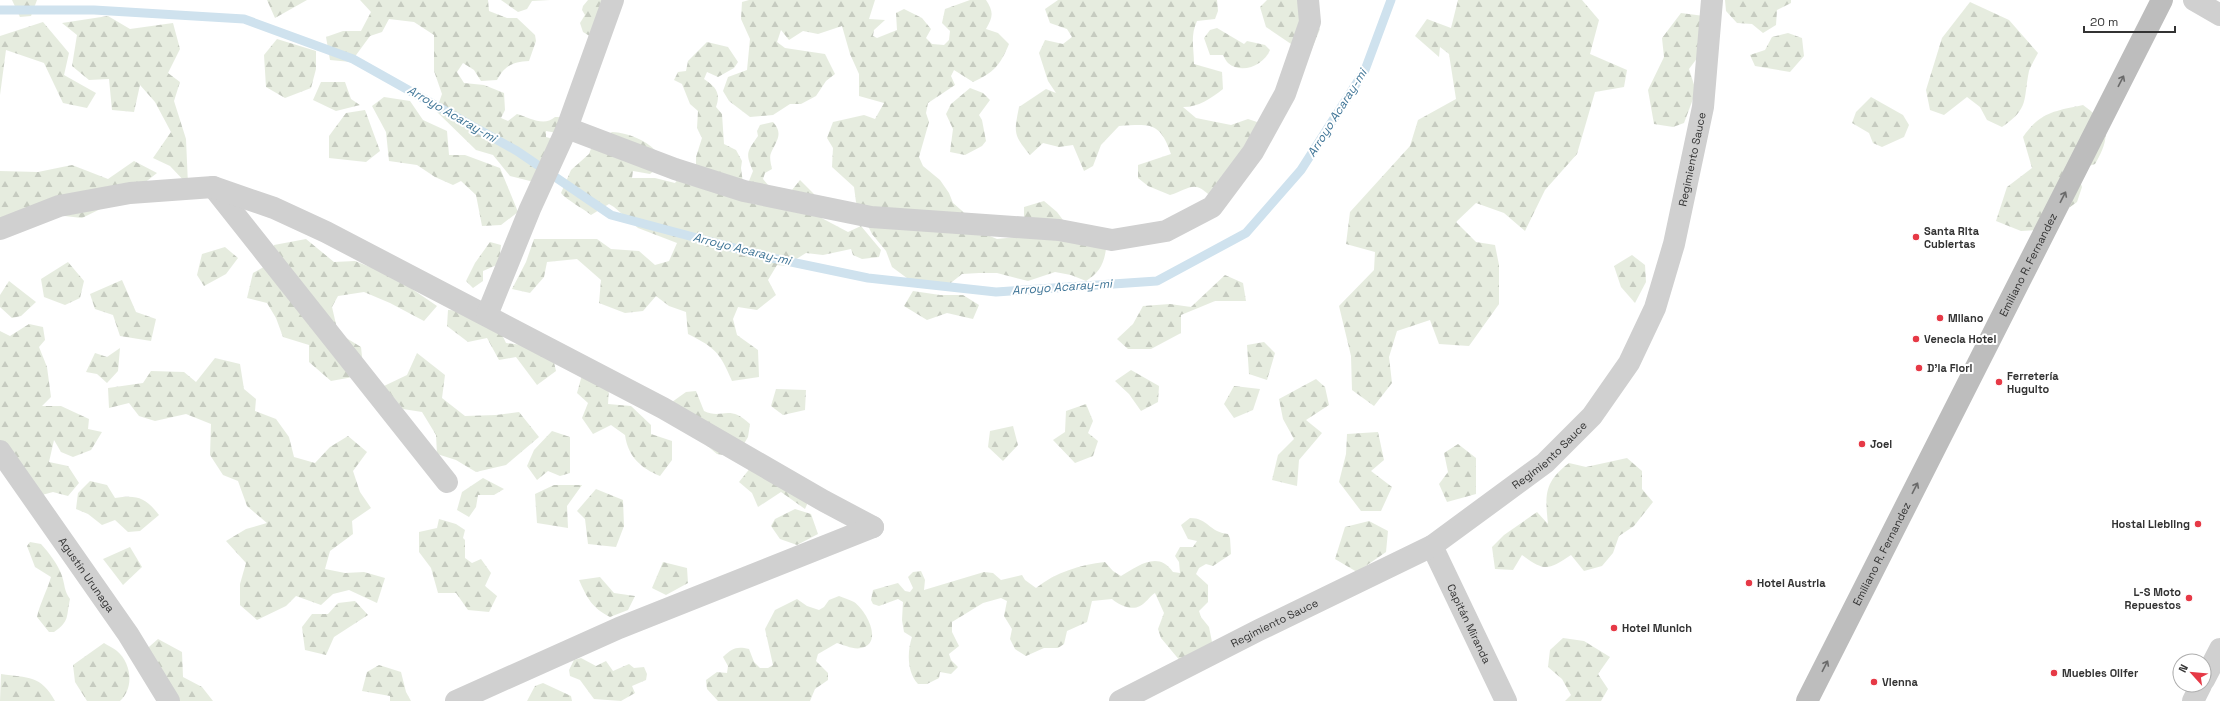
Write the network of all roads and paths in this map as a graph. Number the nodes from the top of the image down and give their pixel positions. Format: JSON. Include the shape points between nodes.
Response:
{"nodes":[{"id":1,"x":612,"y":0,"type":"edge"},
{"id":2,"x":1308,"y":0,"type":"edge"},
{"id":3,"x":1712,"y":0,"type":"edge"},
{"id":4,"x":2162,"y":0,"type":"edge"},
{"id":5,"x":2194,"y":0,"type":"edge"},
{"id":6,"x":2220,"y":15,"type":"edge"},
{"id":7,"x":567,"y":128,"type":"junction"},
{"id":8,"x":214,"y":187,"type":"junction"},
{"id":9,"x":0,"y":229,"type":"edge"},
{"id":10,"x":487,"y":316,"type":"junction"},
{"id":11,"x":0,"y":451,"type":"edge"},
{"id":12,"x":447,"y":482,"type":"dead end"},
{"id":13,"x":1432,"y":546,"type":"junction"},
{"id":14,"x":2220,"y":649,"type":"edge"},
{"id":15,"x":2212,"y":664,"type":"edge"},
{"id":16,"x":169,"y":701,"type":"edge"},
{"id":17,"x":456,"y":701,"type":"edge"},
{"id":18,"x":1120,"y":701,"type":"edge"},
{"id":19,"x":1506,"y":701,"type":"edge"},
{"id":20,"x":1808,"y":701,"type":"edge"}],
"edges":[{"from":1,"to":7,"type":"street"},
{"from":2,"to":7,"type":"street","via":[[1310,22],[1285,94],[1253,152],[1212,207],[1166,231],[1112,240],[1059,230],[871,217],[744,191],[675,169]]},
{"from":3,"to":13,"type":"street","name":"Regimiento Sauce","via":[[1703,107],[1674,244],[1655,308],[1629,363],[1592,416],[1545,463]]},
{"from":20,"to":4,"type":"street","name":"Emiliano R. Fernandez","one_way":true},
{"from":5,"to":6,"type":"street"},
{"from":7,"to":10,"type":"street"},
{"from":8,"to":9,"type":"street","via":[[130,193],[66,205]]},
{"from":8,"to":10,"type":"street","via":[[274,208],[326,232]]},
{"from":8,"to":12,"type":"street"},
{"from":10,"to":17,"type":"street","via":[[663,408],[873,527],[619,628]]},
{"from":11,"to":16,"type":"street","name":"Agustín Urunaga","via":[[128,634]]},
{"from":13,"to":18,"type":"street","name":"Regimiento Sauce"},
{"from":13,"to":19,"type":"street","name":"Capitán Miranda"},
{"from":14,"to":15,"type":"street"}]}
